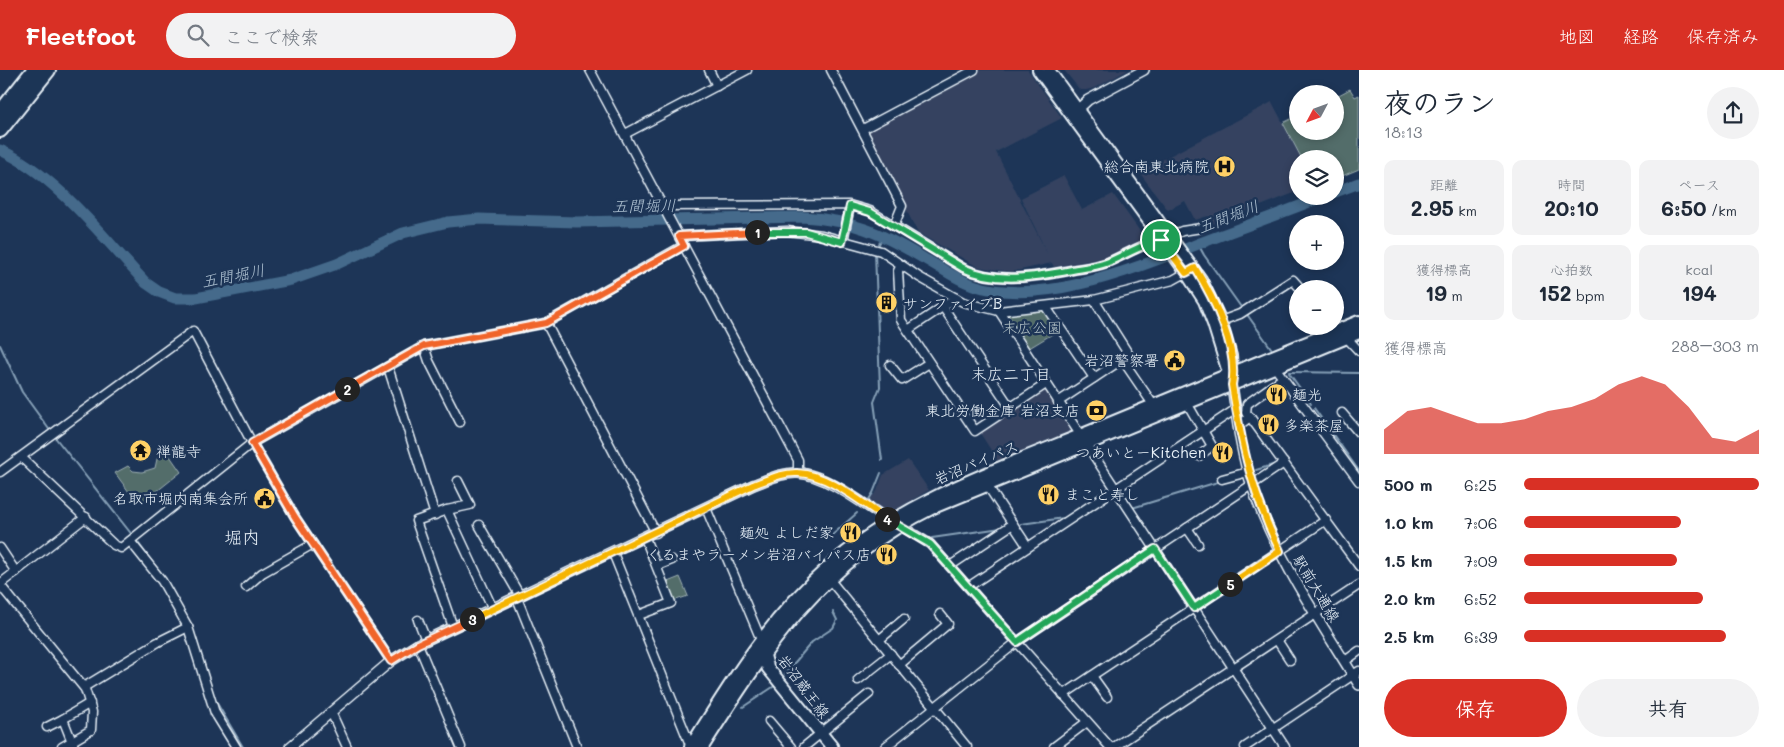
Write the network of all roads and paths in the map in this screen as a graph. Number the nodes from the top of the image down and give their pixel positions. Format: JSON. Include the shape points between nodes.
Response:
{"nodes":[{"id":1,"x":48,"y":70,"type":"edge"},
{"id":2,"x":590,"y":70,"type":"edge"},
{"id":3,"x":709,"y":70,"type":"edge"},
{"id":4,"x":747,"y":70,"type":"edge"},
{"id":5,"x":830,"y":70,"type":"edge"},
{"id":6,"x":974,"y":70,"type":"edge"},
{"id":7,"x":1038,"y":70,"type":"edge"},
{"id":8,"x":1049,"y":70,"type":"edge"},
{"id":9,"x":1144,"y":70,"type":"edge"},
{"id":10,"x":33,"y":78,"type":"edge"},
{"id":11,"x":717,"y":86,"type":"junction"},
{"id":12,"x":1074,"y":112,"type":"junction"},
{"id":13,"x":0,"y":113,"type":"edge"},
{"id":14,"x":0,"y":130,"type":"edge"},
{"id":15,"x":862,"y":130,"type":"junction"},
{"id":16,"x":625,"y":134,"type":"junction"},
{"id":17,"x":850,"y":207,"type":"junction"},
{"id":18,"x":665,"y":208,"type":"junction"},
{"id":19,"x":894,"y":226,"type":"junction"},
{"id":20,"x":1201,"y":228,"type":"dead end"},
{"id":21,"x":678,"y":235,"type":"junction"},
{"id":22,"x":843,"y":240,"type":"junction"},
{"id":23,"x":1168,"y":240,"type":"junction"},
{"id":24,"x":684,"y":246,"type":"junction"},
{"id":25,"x":901,"y":265,"type":"junction"},
{"id":26,"x":1188,"y":268,"type":"junction"},
{"id":27,"x":1289,"y":282,"type":"edge"},
{"id":28,"x":956,"y":298,"type":"junction"},
{"id":29,"x":1094,"y":300,"type":"junction"},
{"id":30,"x":943,"y":307,"type":"junction"},
{"id":31,"x":1046,"y":307,"type":"junction"},
{"id":32,"x":999,"y":311,"type":"junction"},
{"id":33,"x":1221,"y":322,"type":"junction"},
{"id":34,"x":1359,"y":322,"type":"edge"},
{"id":35,"x":546,"y":323,"type":"junction"},
{"id":36,"x":908,"y":330,"type":"junction"},
{"id":37,"x":1344,"y":332,"type":"edge"},
{"id":38,"x":1337,"y":335,"type":"edge"},
{"id":39,"x":1338,"y":335,"type":"edge"},
{"id":40,"x":424,"y":346,"type":"junction"},
{"id":41,"x":1359,"y":351,"type":"edge"},
{"id":42,"x":1122,"y":360,"type":"junction"},
{"id":43,"x":929,"y":363,"type":"junction"},
{"id":44,"x":890,"y":365,"type":"dead end"},
{"id":45,"x":1274,"y":366,"type":"junction"},
{"id":46,"x":388,"y":367,"type":"junction"},
{"id":47,"x":1094,"y":378,"type":"junction"},
{"id":48,"x":1231,"y":378,"type":"junction"},
{"id":49,"x":1283,"y":378,"type":"junction"},
{"id":50,"x":1046,"y":384,"type":"junction"},
{"id":51,"x":1058,"y":402,"type":"junction"},
{"id":52,"x":1187,"y":403,"type":"junction"},
{"id":53,"x":1154,"y":406,"type":"junction"},
{"id":54,"x":1010,"y":407,"type":"junction"},
{"id":55,"x":1236,"y":409,"type":"junction"},
{"id":56,"x":1342,"y":413,"type":"dead end"},
{"id":57,"x":1250,"y":417,"type":"junction"},
{"id":58,"x":460,"y":422,"type":"dead end"},
{"id":59,"x":1238,"y":426,"type":"junction"},
{"id":60,"x":1203,"y":431,"type":"junction"},
{"id":61,"x":1359,"y":433,"type":"edge"},
{"id":62,"x":1084,"y":439,"type":"junction"},
{"id":63,"x":252,"y":443,"type":"junction"},
{"id":64,"x":1199,"y":456,"type":"dead end"},
{"id":65,"x":21,"y":457,"type":"junction"},
{"id":66,"x":1284,"y":463,"type":"junction"},
{"id":67,"x":0,"y":472,"type":"edge"},
{"id":68,"x":1248,"y":472,"type":"junction"},
{"id":69,"x":798,"y":473,"type":"junction"},
{"id":70,"x":1358,"y":478,"type":"edge"},
{"id":71,"x":1222,"y":479,"type":"dead end"},
{"id":72,"x":458,"y":481,"type":"dead end"},
{"id":73,"x":987,"y":485,"type":"junction"},
{"id":74,"x":1252,"y":485,"type":"junction"},
{"id":75,"x":1115,"y":488,"type":"junction"},
{"id":76,"x":706,"y":508,"type":"junction"},
{"id":77,"x":447,"y":510,"type":"junction"},
{"id":78,"x":435,"y":515,"type":"junction"},
{"id":79,"x":86,"y":517,"type":"junction"},
{"id":80,"x":1326,"y":520,"type":"junction"},
{"id":81,"x":895,"y":524,"type":"junction"},
{"id":82,"x":1013,"y":524,"type":"junction"},
{"id":83,"x":479,"y":525,"type":"dead end"},
{"id":84,"x":1187,"y":528,"type":"junction"},
{"id":85,"x":656,"y":533,"type":"junction"},
{"id":86,"x":645,"y":538,"type":"junction"},
{"id":87,"x":132,"y":539,"type":"junction"},
{"id":88,"x":313,"y":544,"type":"junction"},
{"id":89,"x":1198,"y":544,"type":"dead end"},
{"id":90,"x":1028,"y":547,"type":"junction"},
{"id":91,"x":0,"y":548,"type":"edge"},
{"id":92,"x":1155,"y":549,"type":"junction"},
{"id":93,"x":1280,"y":551,"type":"junction"},
{"id":94,"x":613,"y":553,"type":"junction"},
{"id":95,"x":672,"y":560,"type":"dead end"},
{"id":96,"x":657,"y":566,"type":"junction"},
{"id":97,"x":950,"y":566,"type":"junction"},
{"id":98,"x":1359,"y":566,"type":"edge"},
{"id":99,"x":16,"y":572,"type":"junction"},
{"id":100,"x":829,"y":579,"type":"junction"},
{"id":101,"x":0,"y":585,"type":"edge"},
{"id":102,"x":1359,"y":585,"type":"edge"},
{"id":103,"x":246,"y":586,"type":"dead end"},
{"id":104,"x":968,"y":587,"type":"junction"},
{"id":105,"x":519,"y":597,"type":"junction"},
{"id":106,"x":1194,"y":608,"type":"junction"},
{"id":107,"x":493,"y":609,"type":"junction"},
{"id":108,"x":940,"y":614,"type":"dead end"},
{"id":109,"x":1316,"y":614,"type":"junction"},
{"id":110,"x":639,"y":615,"type":"junction"},
{"id":111,"x":904,"y":619,"type":"dead end"},
{"id":112,"x":418,"y":620,"type":"dead end"},
{"id":113,"x":188,"y":627,"type":"junction"},
{"id":114,"x":453,"y":628,"type":"junction"},
{"id":115,"x":879,"y":640,"type":"junction"},
{"id":116,"x":1277,"y":640,"type":"junction"},
{"id":117,"x":422,"y":642,"type":"junction"},
{"id":118,"x":1017,"y":642,"type":"junction"},
{"id":119,"x":762,"y":646,"type":"junction"},
{"id":120,"x":1359,"y":651,"type":"edge"},
{"id":121,"x":891,"y":654,"type":"junction"},
{"id":122,"x":1290,"y":660,"type":"dead end"},
{"id":123,"x":391,"y":661,"type":"junction"},
{"id":124,"x":1344,"y":661,"type":"junction"},
{"id":125,"x":900,"y":665,"type":"junction"},
{"id":126,"x":1234,"y":669,"type":"junction"},
{"id":127,"x":1356,"y":673,"type":"edge"},
{"id":128,"x":1092,"y":676,"type":"junction"},
{"id":129,"x":858,"y":680,"type":"dead end"},
{"id":130,"x":1359,"y":685,"type":"edge"},
{"id":131,"x":84,"y":687,"type":"junction"},
{"id":132,"x":869,"y":694,"type":"dead end"},
{"id":133,"x":1064,"y":695,"type":"junction"},
{"id":134,"x":1107,"y":697,"type":"dead end"},
{"id":135,"x":90,"y":703,"type":"junction"},
{"id":136,"x":935,"y":707,"type":"junction"},
{"id":137,"x":332,"y":712,"type":"junction"},
{"id":138,"x":63,"y":719,"type":"junction"},
{"id":139,"x":769,"y":721,"type":"dead end"},
{"id":140,"x":1087,"y":722,"type":"junction"},
{"id":141,"x":47,"y":727,"type":"dead end"},
{"id":142,"x":1273,"y":728,"type":"junction"},
{"id":143,"x":821,"y":733,"type":"junction"},
{"id":144,"x":73,"y":744,"type":"edge"},
{"id":145,"x":62,"y":747,"type":"edge"},
{"id":146,"x":236,"y":747,"type":"edge"},
{"id":147,"x":290,"y":747,"type":"edge"},
{"id":148,"x":347,"y":747,"type":"edge"},
{"id":149,"x":461,"y":747,"type":"edge"},
{"id":150,"x":576,"y":747,"type":"edge"},
{"id":151,"x":691,"y":747,"type":"edge"},
{"id":152,"x":702,"y":747,"type":"edge"},
{"id":153,"x":791,"y":747,"type":"edge"},
{"id":154,"x":804,"y":747,"type":"edge"},
{"id":155,"x":832,"y":747,"type":"edge"},
{"id":156,"x":885,"y":747,"type":"edge"},
{"id":157,"x":967,"y":747,"type":"edge"},
{"id":158,"x":1054,"y":747,"type":"edge"},
{"id":159,"x":1112,"y":747,"type":"edge"},
{"id":160,"x":1244,"y":747,"type":"edge"},
{"id":161,"x":1285,"y":747,"type":"edge"}],
"edges":[{"from":1,"to":10,"type":"highway"},
{"from":2,"to":16,"type":"street"},
{"from":3,"to":11,"type":"street"},
{"from":4,"to":11,"type":"street"},
{"from":5,"to":15,"type":"street"},
{"from":6,"to":15,"type":"street"},
{"from":7,"to":12,"type":"main road"},
{"from":8,"to":12,"type":"main road"},
{"from":9,"to":12,"type":"street","via":[[1088,100]]},
{"from":10,"to":13,"type":"highway"},
{"from":10,"to":14,"type":"highway"},
{"from":11,"to":16,"type":"street"},
{"from":12,"to":23,"type":"main road"},
{"from":15,"to":19,"type":"street","via":[[902,206]]},
{"from":16,"to":18,"type":"street"},
{"from":17,"to":18,"type":"street","via":[[838,204]]},
{"from":17,"to":19,"type":"street","via":[[870,212]]},
{"from":17,"to":22,"type":"street"},
{"from":18,"to":21,"type":"street"},
{"from":19,"to":23,"type":"street","via":[[963,268],[997,278],[1048,274],[1103,264],[1154,240]]},
{"from":20,"to":23,"type":"street","via":[[1182,231]]},
{"from":21,"to":22,"type":"street","via":[[806,232]]},
{"from":21,"to":24,"type":"street"},
{"from":22,"to":25,"type":"street","via":[[875,248]]},
{"from":23,"to":26,"type":"main road"},
{"from":24,"to":35,"type":"street"},
{"from":24,"to":69,"type":"street","via":[[798,460]]},
{"from":25,"to":28,"type":"street"},
{"from":25,"to":36,"type":"street","via":[[898,271],[901,320]]},
{"from":26,"to":29,"type":"street","via":[[1173,280]]},
{"from":26,"to":33,"type":"main road","via":[[1213,299]]},
{"from":26,"to":48,"type":"main road","via":[[1213,324]]},
{"from":27,"to":33,"type":"street","via":[[1240,314]]},
{"from":28,"to":30,"type":"street"},
{"from":28,"to":32,"type":"street"},
{"from":29,"to":31,"type":"street"},
{"from":29,"to":42,"type":"street","via":[[1129,355]]},
{"from":30,"to":36,"type":"street"},
{"from":30,"to":54,"type":"street"},
{"from":31,"to":32,"type":"street"},
{"from":31,"to":47,"type":"street"},
{"from":32,"to":50,"type":"street"},
{"from":33,"to":48,"type":"main road"},
{"from":34,"to":37,"type":"highway","name":"岩沼バイパス"},
{"from":35,"to":40,"type":"street"},
{"from":35,"to":85,"type":"street"},
{"from":36,"to":43,"type":"street"},
{"from":37,"to":41,"type":"street"},
{"from":38,"to":48,"type":"highway","name":"岩沼バイパス"},
{"from":39,"to":45,"type":"highway","name":"岩沼バイパス"},
{"from":40,"to":46,"type":"street"},
{"from":40,"to":58,"type":"street","via":[[428,361]]},
{"from":42,"to":47,"type":"street"},
{"from":42,"to":53,"type":"street"},
{"from":43,"to":44,"type":"street","via":[[902,380]]},
{"from":43,"to":54,"type":"street","via":[[975,431]]},
{"from":45,"to":48,"type":"highway","name":"岩沼バイパス"},
{"from":45,"to":49,"type":"street"},
{"from":46,"to":63,"type":"street"},
{"from":46,"to":78,"type":"street"},
{"from":47,"to":51,"type":"street"},
{"from":48,"to":52,"type":"highway","name":"岩沼バイパス"},
{"from":48,"to":53,"type":"highway","name":"岩沼バイパス"},
{"from":48,"to":55,"type":"street","name":"駅前大通線"},
{"from":49,"to":57,"type":"street","via":[[1247,404],[1246,413]]},
{"from":49,"to":70,"type":"street"},
{"from":50,"to":51,"type":"street"},
{"from":50,"to":54,"type":"street"},
{"from":51,"to":62,"type":"street"},
{"from":52,"to":60,"type":"street"},
{"from":52,"to":62,"type":"highway","name":"岩沼バイパス"},
{"from":53,"to":62,"type":"highway","name":"岩沼バイパス"},
{"from":55,"to":59,"type":"street","name":"駅前大通線"},
{"from":55,"to":60,"type":"street"},
{"from":56,"to":61,"type":"street"},
{"from":57,"to":59,"type":"street"},
{"from":57,"to":66,"type":"street"},
{"from":59,"to":68,"type":"street","name":"駅前大通線"},
{"from":60,"to":64,"type":"street","via":[[1212,446]]},
{"from":60,"to":75,"type":"street"},
{"from":62,"to":73,"type":"highway","name":"岩沼バイパス"},
{"from":62,"to":75,"type":"street"},
{"from":62,"to":81,"type":"highway","name":"岩沼バイパス","via":[[954,489]]},
{"from":63,"to":65,"type":"street","via":[[193,330]]},
{"from":63,"to":87,"type":"street"},
{"from":63,"to":88,"type":"street"},
{"from":65,"to":67,"type":"street"},
{"from":65,"to":79,"type":"street"},
{"from":66,"to":74,"type":"street"},
{"from":66,"to":80,"type":"street"},
{"from":68,"to":71,"type":"street"},
{"from":68,"to":74,"type":"street","name":"駅前大通線"},
{"from":69,"to":76,"type":"street","via":[[753,485]]},
{"from":69,"to":81,"type":"street","via":[[826,481]]},
{"from":72,"to":77,"type":"street","via":[[470,505]]},
{"from":73,"to":81,"type":"highway","name":"岩沼バイパス"},
{"from":73,"to":82,"type":"street"},
{"from":74,"to":84,"type":"street"},
{"from":74,"to":93,"type":"street","name":"駅前大通線"},
{"from":75,"to":90,"type":"street"},
{"from":75,"to":92,"type":"street"},
{"from":76,"to":85,"type":"street"},
{"from":76,"to":119,"type":"street"},
{"from":77,"to":78,"type":"street"},
{"from":77,"to":107,"type":"street"},
{"from":78,"to":114,"type":"street","via":[[416,521]]},
{"from":79,"to":87,"type":"street","via":[[121,548]]},
{"from":79,"to":99,"type":"street"},
{"from":80,"to":93,"type":"street"},
{"from":80,"to":98,"type":"street"},
{"from":81,"to":97,"type":"street","via":[[930,544]]},
{"from":81,"to":100,"type":"highway","name":"岩沼バイパス"},
{"from":81,"to":119,"type":"highway","name":"岩沼バイパス","via":[[828,568],[792,602]]},
{"from":82,"to":90,"type":"street"},
{"from":82,"to":97,"type":"street"},
{"from":83,"to":105,"type":"street"},
{"from":84,"to":89,"type":"street"},
{"from":84,"to":92,"type":"street"},
{"from":85,"to":86,"type":"street"},
{"from":86,"to":94,"type":"street"},
{"from":86,"to":96,"type":"street"},
{"from":87,"to":113,"type":"street","via":[[162,581]]},
{"from":88,"to":103,"type":"street","via":[[262,573]]},
{"from":88,"to":123,"type":"street"},
{"from":90,"to":104,"type":"street"},
{"from":91,"to":99,"type":"street"},
{"from":92,"to":106,"type":"street"},
{"from":92,"to":118,"type":"street"},
{"from":93,"to":106,"type":"street"},
{"from":93,"to":109,"type":"street","name":"駅前大通線"},
{"from":94,"to":105,"type":"street"},
{"from":94,"to":110,"type":"street"},
{"from":95,"to":96,"type":"street"},
{"from":96,"to":110,"type":"street","via":[[671,603]]},
{"from":97,"to":104,"type":"street"},
{"from":99,"to":101,"type":"street"},
{"from":100,"to":115,"type":"street"},
{"from":100,"to":119,"type":"highway","name":"岩沼バイパス"},
{"from":101,"to":131,"type":"street"},
{"from":102,"to":109,"type":"street"},
{"from":104,"to":118,"type":"street"},
{"from":105,"to":107,"type":"street"},
{"from":105,"to":150,"type":"street"},
{"from":106,"to":126,"type":"street"},
{"from":106,"to":128,"type":"street"},
{"from":107,"to":114,"type":"street"},
{"from":108,"to":125,"type":"street","via":[[948,624]]},
{"from":109,"to":116,"type":"street"},
{"from":109,"to":124,"type":"street","name":"駅前大通線"},
{"from":110,"to":151,"type":"street"},
{"from":111,"to":115,"type":"street"},
{"from":112,"to":117,"type":"street"},
{"from":113,"to":131,"type":"street"},
{"from":113,"to":146,"type":"street","via":[[215,713]]},
{"from":114,"to":117,"type":"street"},
{"from":115,"to":121,"type":"street"},
{"from":116,"to":122,"type":"street"},
{"from":116,"to":126,"type":"street"},
{"from":117,"to":123,"type":"street"},
{"from":117,"to":149,"type":"street"},
{"from":118,"to":133,"type":"street"},
{"from":118,"to":136,"type":"street"},
{"from":119,"to":143,"type":"main road","name":"岩沼蔵王線","via":[[768,668]]},
{"from":119,"to":151,"type":"highway","name":"岩沼バイパス"},
{"from":119,"to":152,"type":"highway","name":"岩沼バイパス"},
{"from":120,"to":124,"type":"street"},
{"from":121,"to":125,"type":"street"},
{"from":121,"to":129,"type":"street"},
{"from":123,"to":137,"type":"street"},
{"from":124,"to":127,"type":"street","name":"駅前大通線"},
{"from":125,"to":136,"type":"street"},
{"from":126,"to":142,"type":"street"},
{"from":126,"to":159,"type":"street"},
{"from":127,"to":130,"type":"street","name":"駅前大通線"},
{"from":127,"to":142,"type":"street"},
{"from":128,"to":133,"type":"street"},
{"from":128,"to":134,"type":"street"},
{"from":131,"to":135,"type":"street"},
{"from":132,"to":143,"type":"street"},
{"from":133,"to":140,"type":"street"},
{"from":135,"to":138,"type":"street"},
{"from":135,"to":144,"type":"street","via":[[91,730]]},
{"from":136,"to":156,"type":"street"},
{"from":136,"to":157,"type":"street"},
{"from":137,"to":147,"type":"street"},
{"from":137,"to":148,"type":"street"},
{"from":138,"to":141,"type":"street"},
{"from":138,"to":144,"type":"street"},
{"from":139,"to":153,"type":"street"},
{"from":140,"to":158,"type":"street"},
{"from":140,"to":159,"type":"street"},
{"from":142,"to":160,"type":"street"},
{"from":142,"to":161,"type":"street"},
{"from":143,"to":154,"type":"street"},
{"from":143,"to":155,"type":"main road","name":"岩沼蔵王線"},
{"from":144,"to":145,"type":"street"}]}
